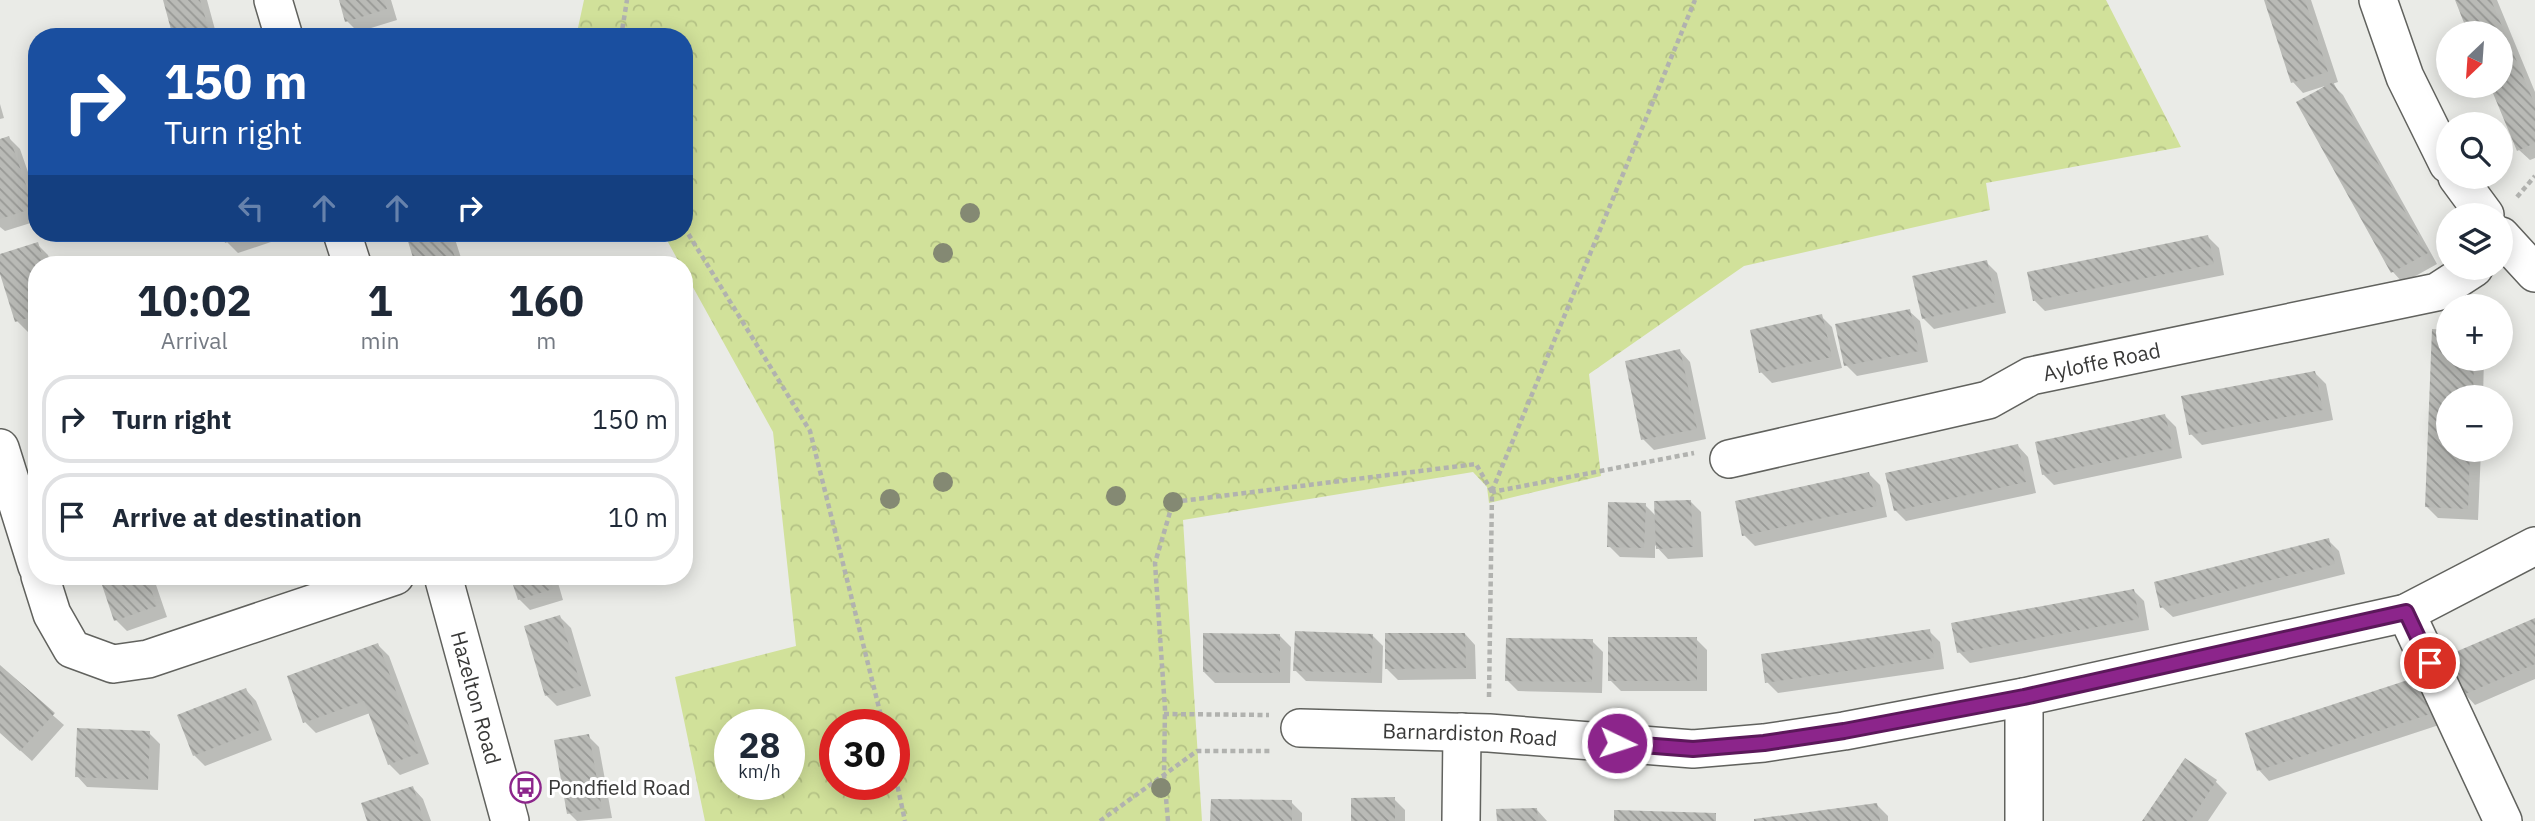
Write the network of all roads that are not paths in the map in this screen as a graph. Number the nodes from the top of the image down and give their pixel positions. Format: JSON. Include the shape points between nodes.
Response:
{"nodes":[{"id":1,"x":272,"y":0,"type":"edge"},
{"id":2,"x":2378,"y":0,"type":"edge"},
{"id":3,"x":281,"y":28,"type":"edge"},
{"id":4,"x":2436,"y":140,"type":"edge"},
{"id":5,"x":2513,"y":253,"type":"edge"},
{"id":6,"x":2535,"y":273,"type":"edge"},
{"id":7,"x":2456,"y":280,"type":"edge"},
{"id":8,"x":0,"y":449,"type":"edge"},
{"id":9,"x":1729,"y":459,"type":"road end"},
{"id":10,"x":28,"y":538,"type":"edge"},
{"id":11,"x":2535,"y":546,"type":"edge"},
{"id":12,"x":43,"y":585,"type":"edge"},
{"id":13,"x":368,"y":585,"type":"edge"},
{"id":14,"x":445,"y":585,"type":"edge"},
{"id":15,"x":2406,"y":612,"type":"junction"},
{"id":16,"x":2024,"y":697,"type":"junction"},
{"id":17,"x":1300,"y":728,"type":"road end"},
{"id":18,"x":1475,"y":733,"type":"junction"},
{"id":19,"x":510,"y":821,"type":"edge"},
{"id":20,"x":1461,"y":821,"type":"edge"},
{"id":21,"x":2024,"y":821,"type":"edge"},
{"id":22,"x":2503,"y":821,"type":"edge"}],
"edges":[{"from":1,"to":3,"type":"street"},
{"from":2,"to":4,"type":"street","via":[[2405,77]]},
{"from":5,"to":6,"type":"street"},
{"from":7,"to":9,"type":"street","name":"Ayloffe Road","via":[[2437,292],[2031,376],[1988,400]]},
{"from":8,"to":10,"type":"street"},
{"from":11,"to":15,"type":"street","name":"Barnardiston Road"},
{"from":12,"to":13,"type":"street","via":[[52,614],[72,649],[113,664],[148,659]]},
{"from":14,"to":19,"type":"street","name":"Hazelton Road"},
{"from":15,"to":16,"type":"street","name":"Barnardiston Road"},
{"from":15,"to":22,"type":"street"},
{"from":16,"to":18,"type":"street","name":"Barnardiston Road","via":[[1844,731],[1693,749]]},
{"from":16,"to":21,"type":"street"},
{"from":17,"to":18,"type":"street","name":"Barnardiston Road"},
{"from":18,"to":20,"type":"street"}]}
